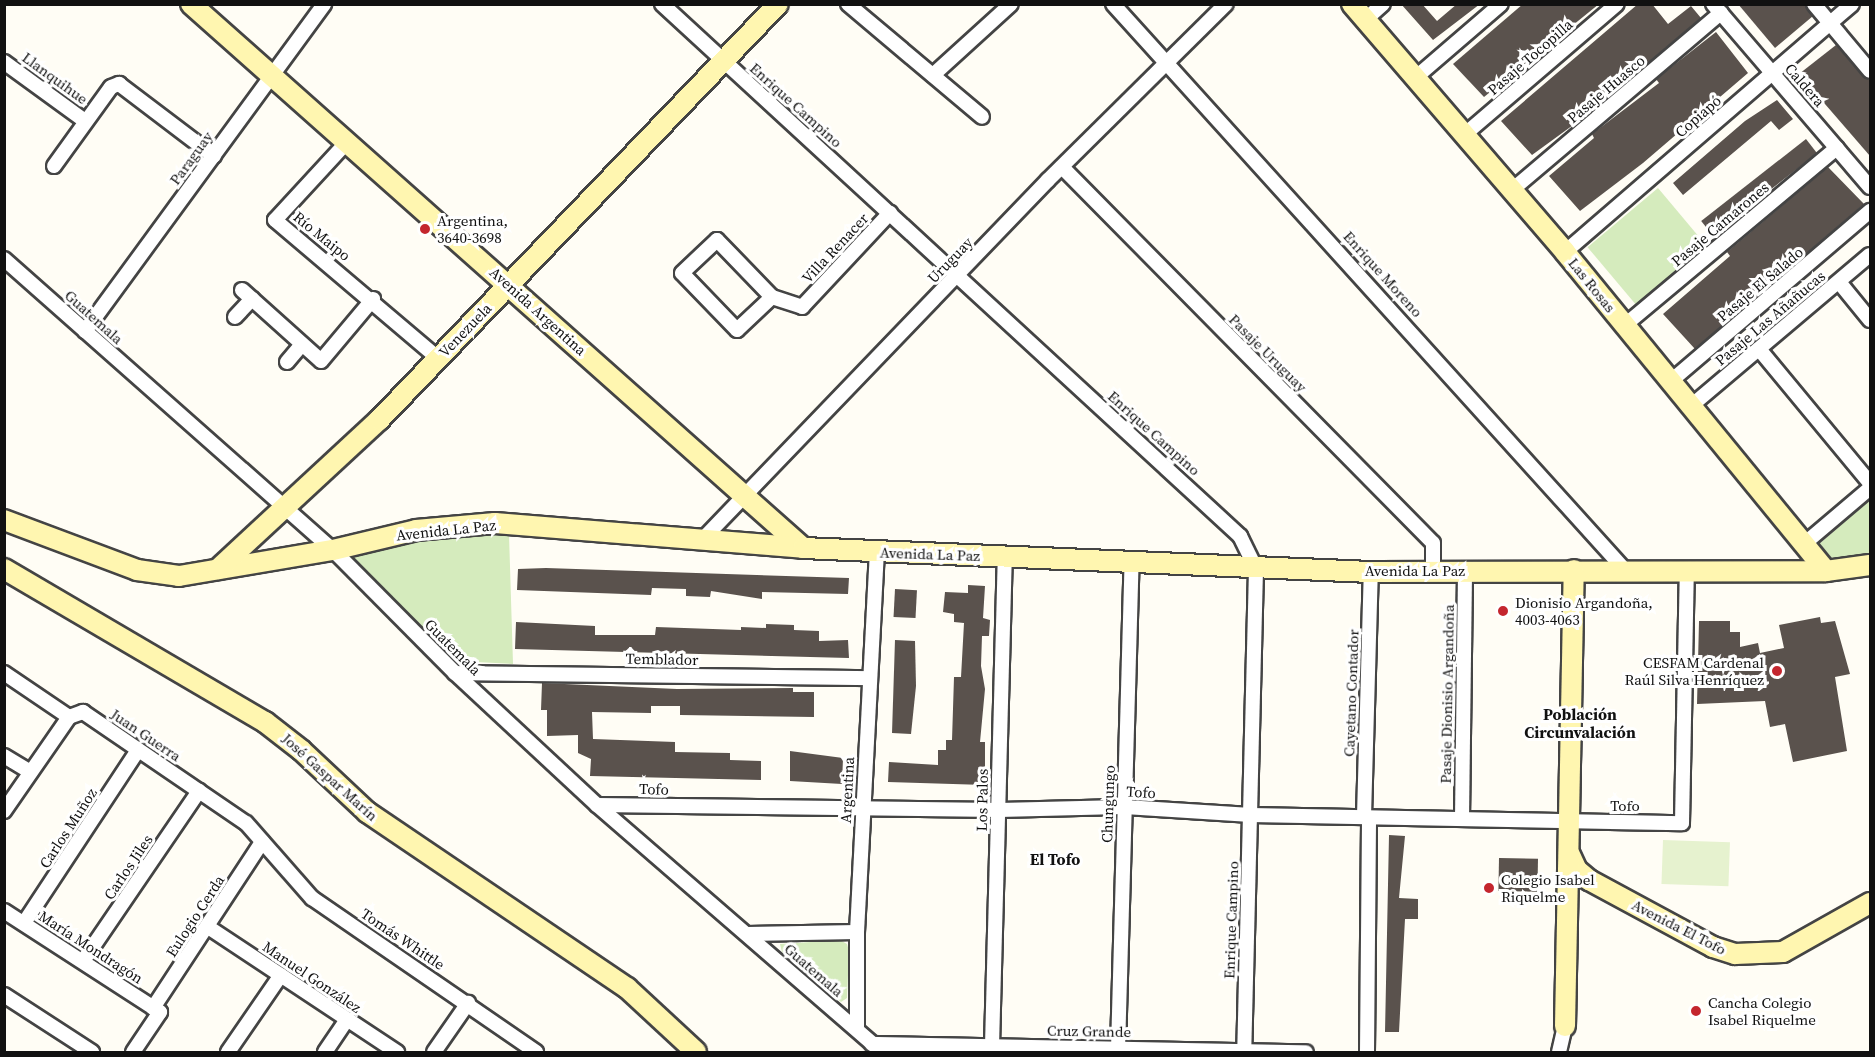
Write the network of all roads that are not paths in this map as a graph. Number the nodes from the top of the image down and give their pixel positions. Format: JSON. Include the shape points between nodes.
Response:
{"nodes":[{"id":1,"x":191,"y":4,"type":"edge"},
{"id":2,"x":324,"y":4,"type":"edge"},
{"id":3,"x":662,"y":4,"type":"edge"},
{"id":4,"x":778,"y":4,"type":"edge"},
{"id":5,"x":848,"y":4,"type":"edge"},
{"id":6,"x":1011,"y":4,"type":"edge"},
{"id":7,"x":1113,"y":4,"type":"edge"},
{"id":8,"x":1226,"y":4,"type":"edge"},
{"id":9,"x":1383,"y":4,"type":"edge"},
{"id":10,"x":1501,"y":4,"type":"edge"},
{"id":11,"x":1617,"y":4,"type":"edge"},
{"id":12,"x":1814,"y":4,"type":"edge"},
{"id":13,"x":1852,"y":4,"type":"edge"},
{"id":14,"x":1717,"y":9,"type":"edge"},
{"id":15,"x":1359,"y":12,"type":"edge"},
{"id":16,"x":1830,"y":24,"type":"junction"},
{"id":17,"x":4,"y":62,"type":"edge"},
{"id":18,"x":724,"y":62,"type":"junction"},
{"id":19,"x":1167,"y":64,"type":"junction"},
{"id":20,"x":1870,"y":71,"type":"edge"},
{"id":21,"x":1773,"y":73,"type":"junction"},
{"id":22,"x":271,"y":75,"type":"junction"},
{"id":23,"x":933,"y":75,"type":"junction"},
{"id":24,"x":1415,"y":78,"type":"junction"},
{"id":25,"x":982,"y":117,"type":"dead end"},
{"id":26,"x":85,"y":121,"type":"junction"},
{"id":27,"x":1464,"y":135,"type":"junction"},
{"id":28,"x":346,"y":142,"type":"junction"},
{"id":29,"x":1837,"y":148,"type":"junction"},
{"id":30,"x":214,"y":156,"type":"junction"},
{"id":31,"x":54,"y":166,"type":"dead end"},
{"id":32,"x":1062,"y":167,"type":"junction"},
{"id":33,"x":1870,"y":187,"type":"edge"},
{"id":34,"x":1512,"y":190,"type":"junction"},
{"id":35,"x":1870,"y":211,"type":"edge"},
{"id":36,"x":890,"y":213,"type":"junction"},
{"id":37,"x":1565,"y":252,"type":"junction"},
{"id":38,"x":1870,"y":255,"type":"edge"},
{"id":39,"x":4,"y":260,"type":"edge"},
{"id":40,"x":958,"y":276,"type":"junction"},
{"id":41,"x":1839,"y":282,"type":"junction"},
{"id":42,"x":509,"y":285,"type":"junction"},
{"id":43,"x":772,"y":297,"type":"junction"},
{"id":44,"x":373,"y":299,"type":"junction"},
{"id":45,"x":235,"y":317,"type":"dead end"},
{"id":46,"x":1870,"y":320,"type":"edge"},
{"id":47,"x":1625,"y":325,"type":"junction"},
{"id":48,"x":86,"y":332,"type":"junction"},
{"id":49,"x":302,"y":344,"type":"junction"},
{"id":50,"x":1759,"y":349,"type":"junction"},
{"id":51,"x":438,"y":358,"type":"junction"},
{"id":52,"x":287,"y":362,"type":"dead end"},
{"id":53,"x":1671,"y":381,"type":"junction"},
{"id":54,"x":1691,"y":406,"type":"junction"},
{"id":55,"x":1870,"y":483,"type":"edge"},
{"id":56,"x":1870,"y":488,"type":"edge"},
{"id":57,"x":743,"y":496,"type":"junction"},
{"id":58,"x":286,"y":508,"type":"junction"},
{"id":59,"x":4,"y":520,"type":"edge"},
{"id":60,"x":701,"y":541,"type":"junction"},
{"id":61,"x":1804,"y":544,"type":"junction"},
{"id":62,"x":803,"y":548,"type":"junction"},
{"id":63,"x":333,"y":550,"type":"junction"},
{"id":64,"x":877,"y":552,"type":"junction"},
{"id":65,"x":1005,"y":556,"type":"junction"},
{"id":66,"x":1131,"y":561,"type":"junction"},
{"id":67,"x":1253,"y":565,"type":"junction"},
{"id":68,"x":1870,"y":565,"type":"edge"},
{"id":69,"x":4,"y":569,"type":"edge"},
{"id":70,"x":218,"y":569,"type":"junction"},
{"id":71,"x":1687,"y":569,"type":"junction"},
{"id":72,"x":1433,"y":570,"type":"junction"},
{"id":73,"x":1465,"y":570,"type":"junction"},
{"id":74,"x":1574,"y":570,"type":"junction"},
{"id":75,"x":1624,"y":570,"type":"junction"},
{"id":76,"x":1826,"y":571,"type":"junction"},
{"id":77,"x":1371,"y":572,"type":"junction"},
{"id":78,"x":4,"y":673,"type":"edge"},
{"id":79,"x":455,"y":673,"type":"junction"},
{"id":80,"x":869,"y":678,"type":"junction"},
{"id":81,"x":69,"y":717,"type":"junction"},
{"id":82,"x":138,"y":750,"type":"junction"},
{"id":83,"x":4,"y":756,"type":"edge"},
{"id":84,"x":31,"y":772,"type":"junction"},
{"id":85,"x":200,"y":791,"type":"junction"},
{"id":86,"x":597,"y":805,"type":"junction"},
{"id":87,"x":1125,"y":807,"type":"junction"},
{"id":88,"x":863,"y":808,"type":"junction"},
{"id":89,"x":999,"y":810,"type":"junction"},
{"id":90,"x":4,"y":811,"type":"edge"},
{"id":91,"x":1251,"y":815,"type":"junction"},
{"id":92,"x":1367,"y":817,"type":"junction"},
{"id":93,"x":1462,"y":819,"type":"junction"},
{"id":94,"x":1571,"y":823,"type":"junction"},
{"id":95,"x":262,"y":842,"type":"junction"},
{"id":96,"x":1569,"y":850,"type":"junction"},
{"id":97,"x":1870,"y":903,"type":"edge"},
{"id":98,"x":4,"y":911,"type":"edge"},
{"id":99,"x":24,"y":923,"type":"junction"},
{"id":100,"x":208,"y":927,"type":"junction"},
{"id":101,"x":857,"y":932,"type":"junction"},
{"id":102,"x":748,"y":934,"type":"junction"},
{"id":103,"x":83,"y":962,"type":"junction"},
{"id":104,"x":281,"y":975,"type":"junction"},
{"id":105,"x":4,"y":995,"type":"edge"},
{"id":106,"x":468,"y":1003,"type":"junction"},
{"id":107,"x":157,"y":1010,"type":"junction"},
{"id":108,"x":346,"y":1021,"type":"junction"},
{"id":109,"x":1565,"y":1026,"type":"joint"},
{"id":110,"x":856,"y":1029,"type":"junction"},
{"id":111,"x":992,"y":1046,"type":"junction"},
{"id":112,"x":877,"y":1048,"type":"edge"},
{"id":113,"x":1118,"y":1049,"type":"junction"},
{"id":114,"x":532,"y":1051,"type":"edge"},
{"id":115,"x":1244,"y":1051,"type":"junction"},
{"id":116,"x":92,"y":1053,"type":"edge"},
{"id":117,"x":133,"y":1053,"type":"edge"},
{"id":118,"x":228,"y":1053,"type":"edge"},
{"id":119,"x":325,"y":1053,"type":"edge"},
{"id":120,"x":397,"y":1053,"type":"edge"},
{"id":121,"x":434,"y":1053,"type":"edge"},
{"id":122,"x":696,"y":1053,"type":"edge"},
{"id":123,"x":1306,"y":1053,"type":"edge"},
{"id":124,"x":1367,"y":1053,"type":"edge"},
{"id":125,"x":1559,"y":1053,"type":"edge"}],
"edges":[{"from":1,"to":22,"type":"street","name":"Avenida Argentina"},
{"from":2,"to":22,"type":"street","name":"Paraguay"},
{"from":3,"to":18,"type":"street","name":"Enrique Campino"},
{"from":4,"to":18,"type":"street","name":"Venezuela"},
{"from":5,"to":23,"type":"street"},
{"from":6,"to":23,"type":"street"},
{"from":7,"to":19,"type":"street","name":"Enrique Moreno"},
{"from":8,"to":19,"type":"street","name":"Uruguay"},
{"from":9,"to":15,"type":"street"},
{"from":10,"to":24,"type":"street"},
{"from":11,"to":27,"type":"street","name":"Pasaje Tocopilla"},
{"from":12,"to":16,"type":"street"},
{"from":13,"to":16,"type":"street","name":"Copiapó"},
{"from":14,"to":21,"type":"street","name":"Caldera"},
{"from":14,"to":34,"type":"street","name":"Pasaje Huasco"},
{"from":15,"to":24,"type":"street","name":"Las Rosas"},
{"from":16,"to":20,"type":"street"},
{"from":16,"to":21,"type":"street","name":"Copiapó"},
{"from":17,"to":26,"type":"street","name":"Llanquihue"},
{"from":18,"to":36,"type":"street","name":"Enrique Campino"},
{"from":18,"to":42,"type":"street","name":"Venezuela"},
{"from":19,"to":32,"type":"street","name":"Uruguay"},
{"from":19,"to":75,"type":"street","name":"Enrique Moreno"},
{"from":21,"to":29,"type":"street","name":"Caldera"},
{"from":21,"to":37,"type":"street","name":"Copiapó"},
{"from":22,"to":28,"type":"street","name":"Avenida Argentina"},
{"from":22,"to":30,"type":"street","name":"Paraguay"},
{"from":23,"to":25,"type":"street"},
{"from":24,"to":27,"type":"street","name":"Las Rosas"},
{"from":26,"to":30,"type":"street","name":"Llanquihue","via":[[111,87],[119,84]]},
{"from":26,"to":31,"type":"street","name":"Llanquihue"},
{"from":27,"to":34,"type":"street","name":"Las Rosas"},
{"from":28,"to":42,"type":"street","name":"Avenida Argentina"},
{"from":28,"to":44,"type":"street","name":"Río Maipo","via":[[275,220]]},
{"from":29,"to":33,"type":"street","name":"Caldera"},
{"from":29,"to":47,"type":"street","name":"Pasaje Camarones"},
{"from":30,"to":48,"type":"street","name":"Paraguay"},
{"from":32,"to":40,"type":"street","name":"Uruguay"},
{"from":32,"to":72,"type":"street","name":"Pasaje Uruguay","via":[[1433,543]]},
{"from":34,"to":37,"type":"street","name":"Las Rosas"},
{"from":35,"to":53,"type":"street","name":"Pasaje El Salado"},
{"from":36,"to":40,"type":"street","name":"Enrique Campino"},
{"from":36,"to":43,"type":"street","name":"Villa Renacer","via":[[802,307]]},
{"from":37,"to":47,"type":"street","name":"Las Rosas"},
{"from":38,"to":41,"type":"street","name":"Pasaje Las Añañucas"},
{"from":39,"to":48,"type":"street","name":"Guatemala"},
{"from":40,"to":57,"type":"street","name":"Uruguay"},
{"from":40,"to":67,"type":"street","name":"Enrique Campino","via":[[1232,527]]},
{"from":41,"to":46,"type":"street"},
{"from":41,"to":50,"type":"street","name":"Pasaje Las Añañucas"},
{"from":42,"to":51,"type":"street","name":"Venezuela"},
{"from":42,"to":57,"type":"street","name":"Avenida Argentina"},
{"from":43,"to":43,"type":"street","name":"Villa Renacer","via":[[717,240],[682,273],[737,330]]},
{"from":44,"to":49,"type":"street","via":[[321,361]]},
{"from":44,"to":51,"type":"street","name":"Río Maipo"},
{"from":45,"to":49,"type":"street","via":[[247,294]]},
{"from":47,"to":53,"type":"street","name":"Las Rosas"},
{"from":48,"to":58,"type":"street","name":"Guatemala"},
{"from":49,"to":52,"type":"street"},
{"from":50,"to":54,"type":"street","name":"Pasaje Las Añañucas"},
{"from":50,"to":55,"type":"street"},
{"from":51,"to":58,"type":"street","name":"Venezuela"},
{"from":53,"to":54,"type":"street","name":"Las Rosas"},
{"from":54,"to":61,"type":"street","name":"Las Rosas"},
{"from":56,"to":61,"type":"street"},
{"from":57,"to":60,"type":"street","name":"Uruguay"},
{"from":57,"to":62,"type":"street","name":"Avenida Argentina"},
{"from":58,"to":63,"type":"street","name":"Guatemala"},
{"from":58,"to":70,"type":"street","name":"Venezuela"},
{"from":59,"to":70,"type":"street","name":"Avenida La Paz","via":[[150,573],[179,576]]},
{"from":60,"to":62,"type":"street","name":"Avenida La Paz"},
{"from":60,"to":63,"type":"street","name":"Avenida La Paz","via":[[495,523],[416,530]]},
{"from":61,"to":76,"type":"street","name":"Las Rosas"},
{"from":62,"to":64,"type":"street","name":"Avenida La Paz"},
{"from":63,"to":70,"type":"street","name":"Avenida La Paz"},
{"from":63,"to":79,"type":"street","name":"Guatemala"},
{"from":64,"to":65,"type":"street","name":"Avenida La Paz"},
{"from":64,"to":80,"type":"street","name":"Argentina"},
{"from":65,"to":66,"type":"street","name":"Avenida La Paz"},
{"from":65,"to":89,"type":"street","name":"Los Palos"},
{"from":66,"to":67,"type":"street","name":"Avenida La Paz"},
{"from":66,"to":87,"type":"street","name":"Chungungo"},
{"from":67,"to":77,"type":"street","name":"Avenida La Paz"},
{"from":67,"to":91,"type":"street","name":"Enrique Campino","via":[[1256,569]]},
{"from":68,"to":76,"type":"street","name":"Avenida La Paz"},
{"from":69,"to":122,"type":"street","name":"José Gaspar Marín","via":[[265,722],[367,812],[627,988]]},
{"from":71,"to":75,"type":"street","name":"Avenida La Paz"},
{"from":71,"to":76,"type":"street","name":"Avenida La Paz"},
{"from":71,"to":94,"type":"street","name":"Tofo","via":[[1682,822]]},
{"from":72,"to":73,"type":"street","name":"Avenida La Paz"},
{"from":72,"to":77,"type":"street","name":"Avenida La Paz"},
{"from":73,"to":74,"type":"street","name":"Avenida La Paz"},
{"from":73,"to":93,"type":"street","name":"Pasaje Dionisio Argandoña"},
{"from":74,"to":75,"type":"street","name":"Avenida La Paz"},
{"from":74,"to":94,"type":"street"},
{"from":77,"to":92,"type":"street","name":"Cayetano Contador"},
{"from":78,"to":81,"type":"street","name":"Juan Guerra"},
{"from":79,"to":80,"type":"street","name":"Temblador"},
{"from":79,"to":86,"type":"street","name":"Guatemala"},
{"from":80,"to":88,"type":"street","name":"Argentina"},
{"from":81,"to":82,"type":"street","name":"Juan Guerra","via":[[83,712]]},
{"from":81,"to":84,"type":"street"},
{"from":82,"to":85,"type":"street","name":"Juan Guerra"},
{"from":82,"to":99,"type":"street","name":"Carlos Muñoz"},
{"from":83,"to":84,"type":"street"},
{"from":84,"to":90,"type":"street"},
{"from":85,"to":95,"type":"street","name":"Juan Guerra","via":[[246,823]]},
{"from":85,"to":103,"type":"street","name":"Carlos Jiles"},
{"from":86,"to":88,"type":"street","name":"Tofo"},
{"from":86,"to":102,"type":"street","name":"Guatemala"},
{"from":87,"to":89,"type":"street","name":"Tofo"},
{"from":87,"to":91,"type":"street","name":"Tofo"},
{"from":87,"to":113,"type":"street","name":"Chungungo"},
{"from":88,"to":89,"type":"street","name":"Tofo"},
{"from":88,"to":101,"type":"street","name":"Argentina"},
{"from":89,"to":111,"type":"street","name":"Los Palos"},
{"from":91,"to":92,"type":"street","name":"Tofo"},
{"from":91,"to":115,"type":"street","name":"Enrique Campino"},
{"from":92,"to":93,"type":"street","name":"Tofo"},
{"from":92,"to":124,"type":"street","name":"Cayetano Contador"},
{"from":93,"to":94,"type":"street","name":"Tofo"},
{"from":94,"to":96,"type":"street"},
{"from":95,"to":100,"type":"street","name":"Eulogio Cerda"},
{"from":95,"to":106,"type":"street","name":"Tomás Whittle","via":[[312,898]]},
{"from":96,"to":97,"type":"street","name":"Avenida El Tofo","via":[[1577,870],[1588,880],[1713,947],[1735,954],[1783,952]]},
{"from":96,"to":109,"type":"street"},
{"from":98,"to":99,"type":"street","name":"María Mondragón"},
{"from":99,"to":103,"type":"street","name":"María Mondragón"},
{"from":100,"to":104,"type":"street","name":"Manuel González"},
{"from":100,"to":107,"type":"street","name":"Eulogio Cerda"},
{"from":101,"to":102,"type":"street"},
{"from":101,"to":110,"type":"street","name":"Argentina"},
{"from":102,"to":110,"type":"street","name":"Guatemala"},
{"from":103,"to":107,"type":"street","name":"María Mondragón"},
{"from":104,"to":108,"type":"street","name":"Manuel González"},
{"from":104,"to":118,"type":"street"},
{"from":105,"to":116,"type":"street"},
{"from":106,"to":114,"type":"street","name":"Tomás Whittle"},
{"from":106,"to":121,"type":"street"},
{"from":107,"to":117,"type":"street","name":"Eulogio Cerda"},
{"from":108,"to":119,"type":"street"},
{"from":108,"to":120,"type":"street","name":"Manuel González"},
{"from":109,"to":125,"type":"street"},
{"from":110,"to":112,"type":"street","name":"Guatemala"},
{"from":111,"to":112,"type":"street","name":"Cruz Grande"},
{"from":111,"to":113,"type":"street","name":"Cruz Grande"},
{"from":113,"to":115,"type":"street","name":"Cruz Grande"},
{"from":115,"to":123,"type":"street","name":"Cruz Grande"}]}
